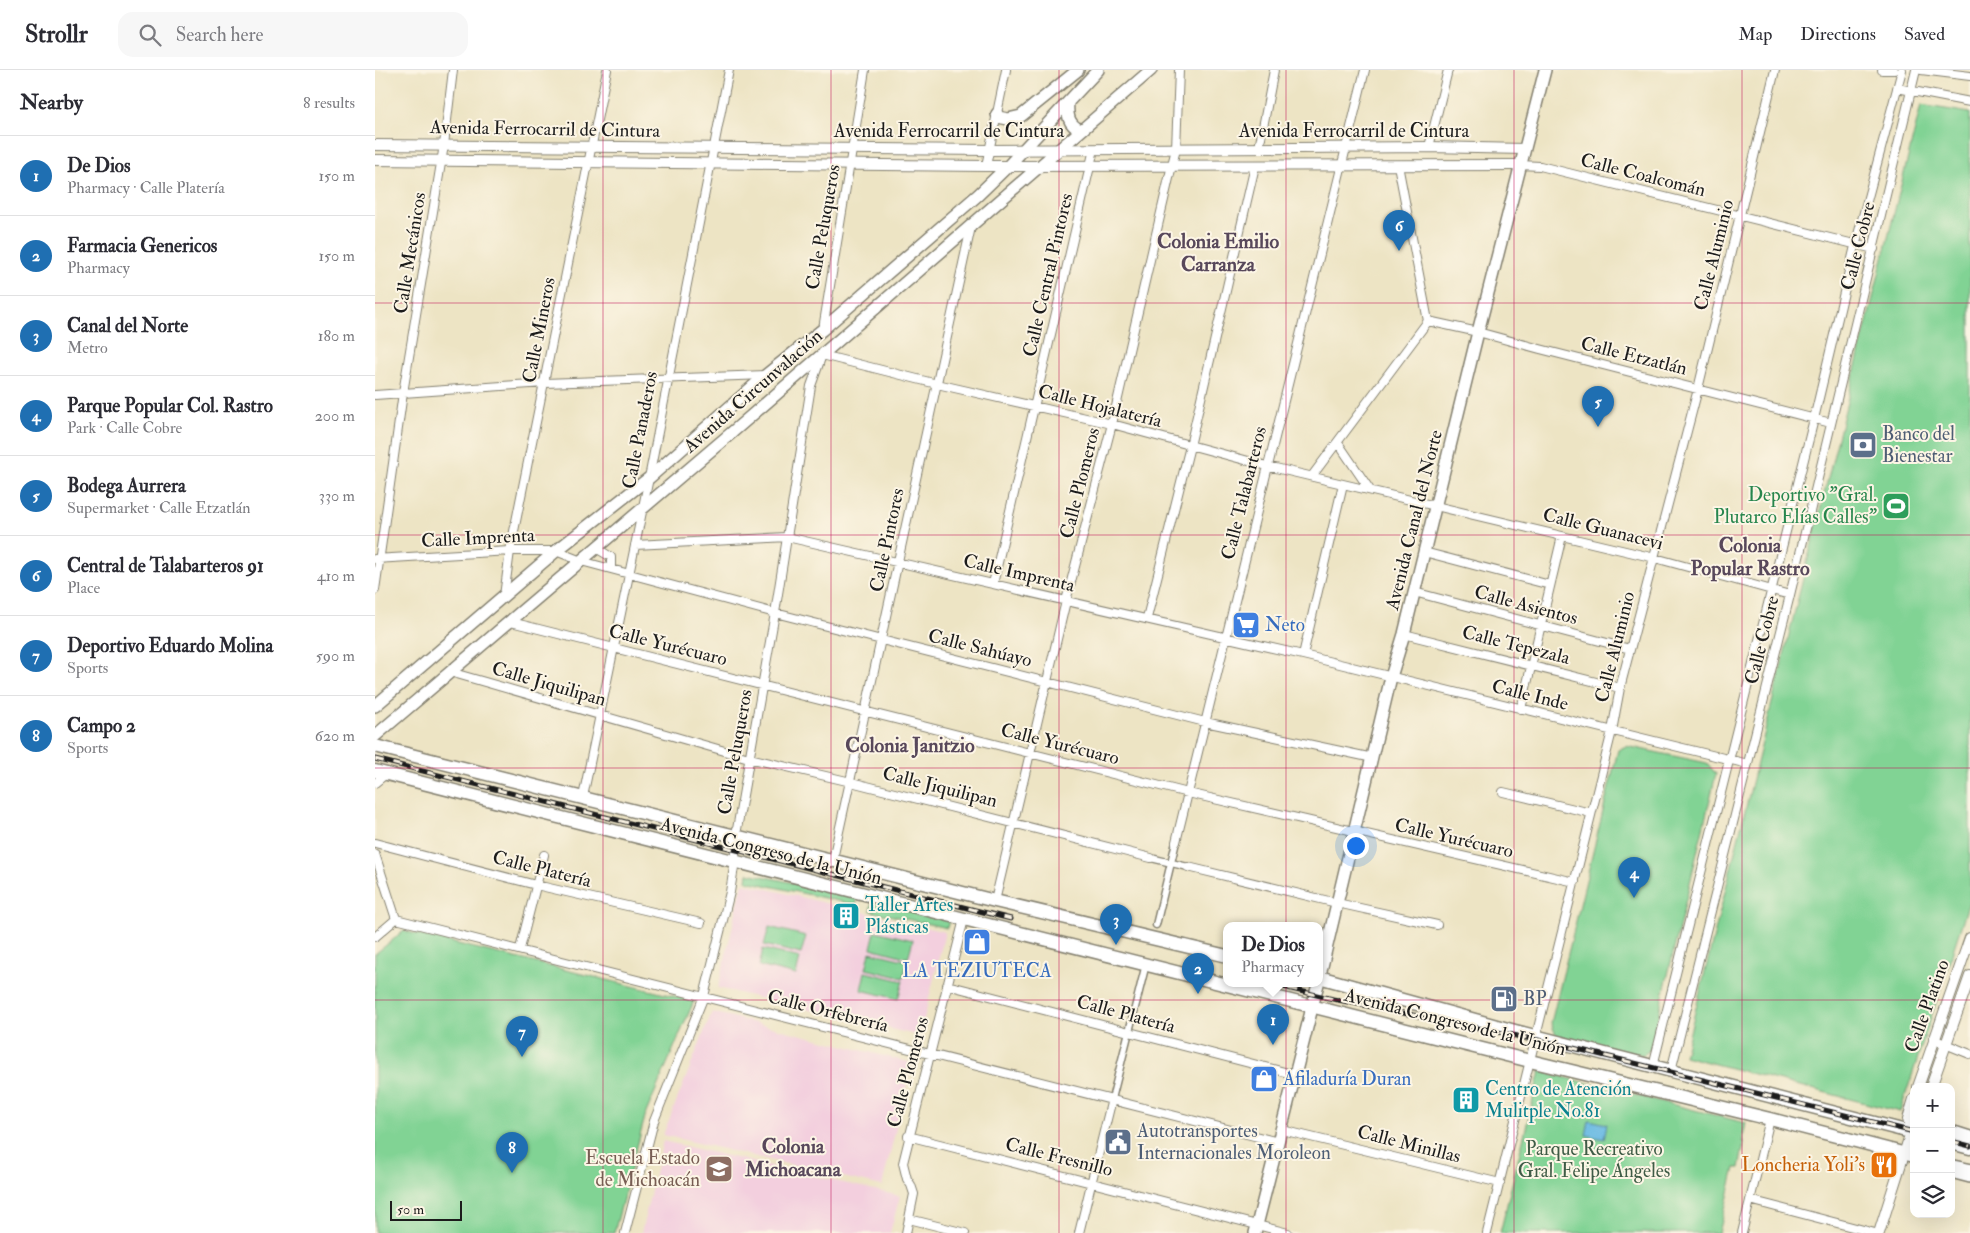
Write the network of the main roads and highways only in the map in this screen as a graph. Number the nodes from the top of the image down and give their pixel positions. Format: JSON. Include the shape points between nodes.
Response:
{"nodes":[{"id":1,"x":1078,"y":70,"type":"edge"},
{"id":2,"x":1098,"y":70,"type":"edge"},
{"id":3,"x":1151,"y":70,"type":"edge"},
{"id":4,"x":1545,"y":70,"type":"edge"},
{"id":5,"x":1068,"y":102,"type":"junction"},
{"id":6,"x":997,"y":114,"type":"road end"},
{"id":7,"x":1080,"y":130,"type":"junction"},
{"id":8,"x":375,"y":706,"type":"edge"},
{"id":9,"x":375,"y":736,"type":"edge"},
{"id":10,"x":375,"y":746,"type":"edge"},
{"id":11,"x":381,"y":773,"type":"edge"},
{"id":12,"x":1223,"y":955,"type":"edge"},
{"id":13,"x":1323,"y":961,"type":"edge"},
{"id":14,"x":1323,"y":979,"type":"edge"},
{"id":15,"x":1223,"y":983,"type":"edge"},
{"id":16,"x":1240,"y":987,"type":"edge"},
{"id":17,"x":1317,"y":987,"type":"edge"},
{"id":18,"x":1313,"y":1005,"type":"junction"},
{"id":19,"x":1910,"y":1131,"type":"edge"},
{"id":20,"x":1955,"y":1133,"type":"edge"},
{"id":21,"x":1970,"y":1137,"type":"edge"},
{"id":22,"x":1955,"y":1144,"type":"edge"},
{"id":23,"x":1970,"y":1148,"type":"edge"},
{"id":24,"x":1909,"y":1155,"type":"edge"},
{"id":25,"x":1955,"y":1167,"type":"edge"},
{"id":26,"x":1970,"y":1170,"type":"edge"},
{"id":27,"x":1955,"y":1173,"type":"edge"},
{"id":28,"x":1970,"y":1177,"type":"edge"},
{"id":29,"x":1256,"y":1229,"type":"edge"}],
"edges":[{"from":1,"to":6,"type":"main road","via":[[1021,116],[1008,119]]},
{"from":2,"to":5,"type":"main road","name":"Avenida Circunvalación"},
{"from":3,"to":7,"type":"main road","name":"Avenida Circunvalación"},
{"from":4,"to":13,"type":"main road","name":"Avenida Canal del Norte","via":[[1391,677]]},
{"from":5,"to":7,"type":"main road","via":[[1069,118]]},
{"from":5,"to":8,"type":"main road","name":"Avenida Circunvalación","via":[[978,194],[823,330],[766,374],[649,478],[556,551]]},
{"from":7,"to":9,"type":"main road","name":"Avenida Circunvalación","via":[[1062,149]]},
{"from":10,"to":12,"type":"main road","name":"Avenida Congreso de la Unión"},
{"from":11,"to":15,"type":"main road","name":"Avenida Congreso de la Unión"},
{"from":14,"to":19,"type":"main road","name":"Avenida Congreso de la Unión"},
{"from":16,"to":18,"type":"main road","name":"Avenida Congreso de la Unión"},
{"from":17,"to":18,"type":"main road"},
{"from":18,"to":24,"type":"main road","name":"Avenida Congreso de la Unión"},
{"from":18,"to":29,"type":"main road"},
{"from":20,"to":21,"type":"main road"},
{"from":22,"to":23,"type":"main road"},
{"from":25,"to":26,"type":"main road"},
{"from":27,"to":28,"type":"main road"}]}
